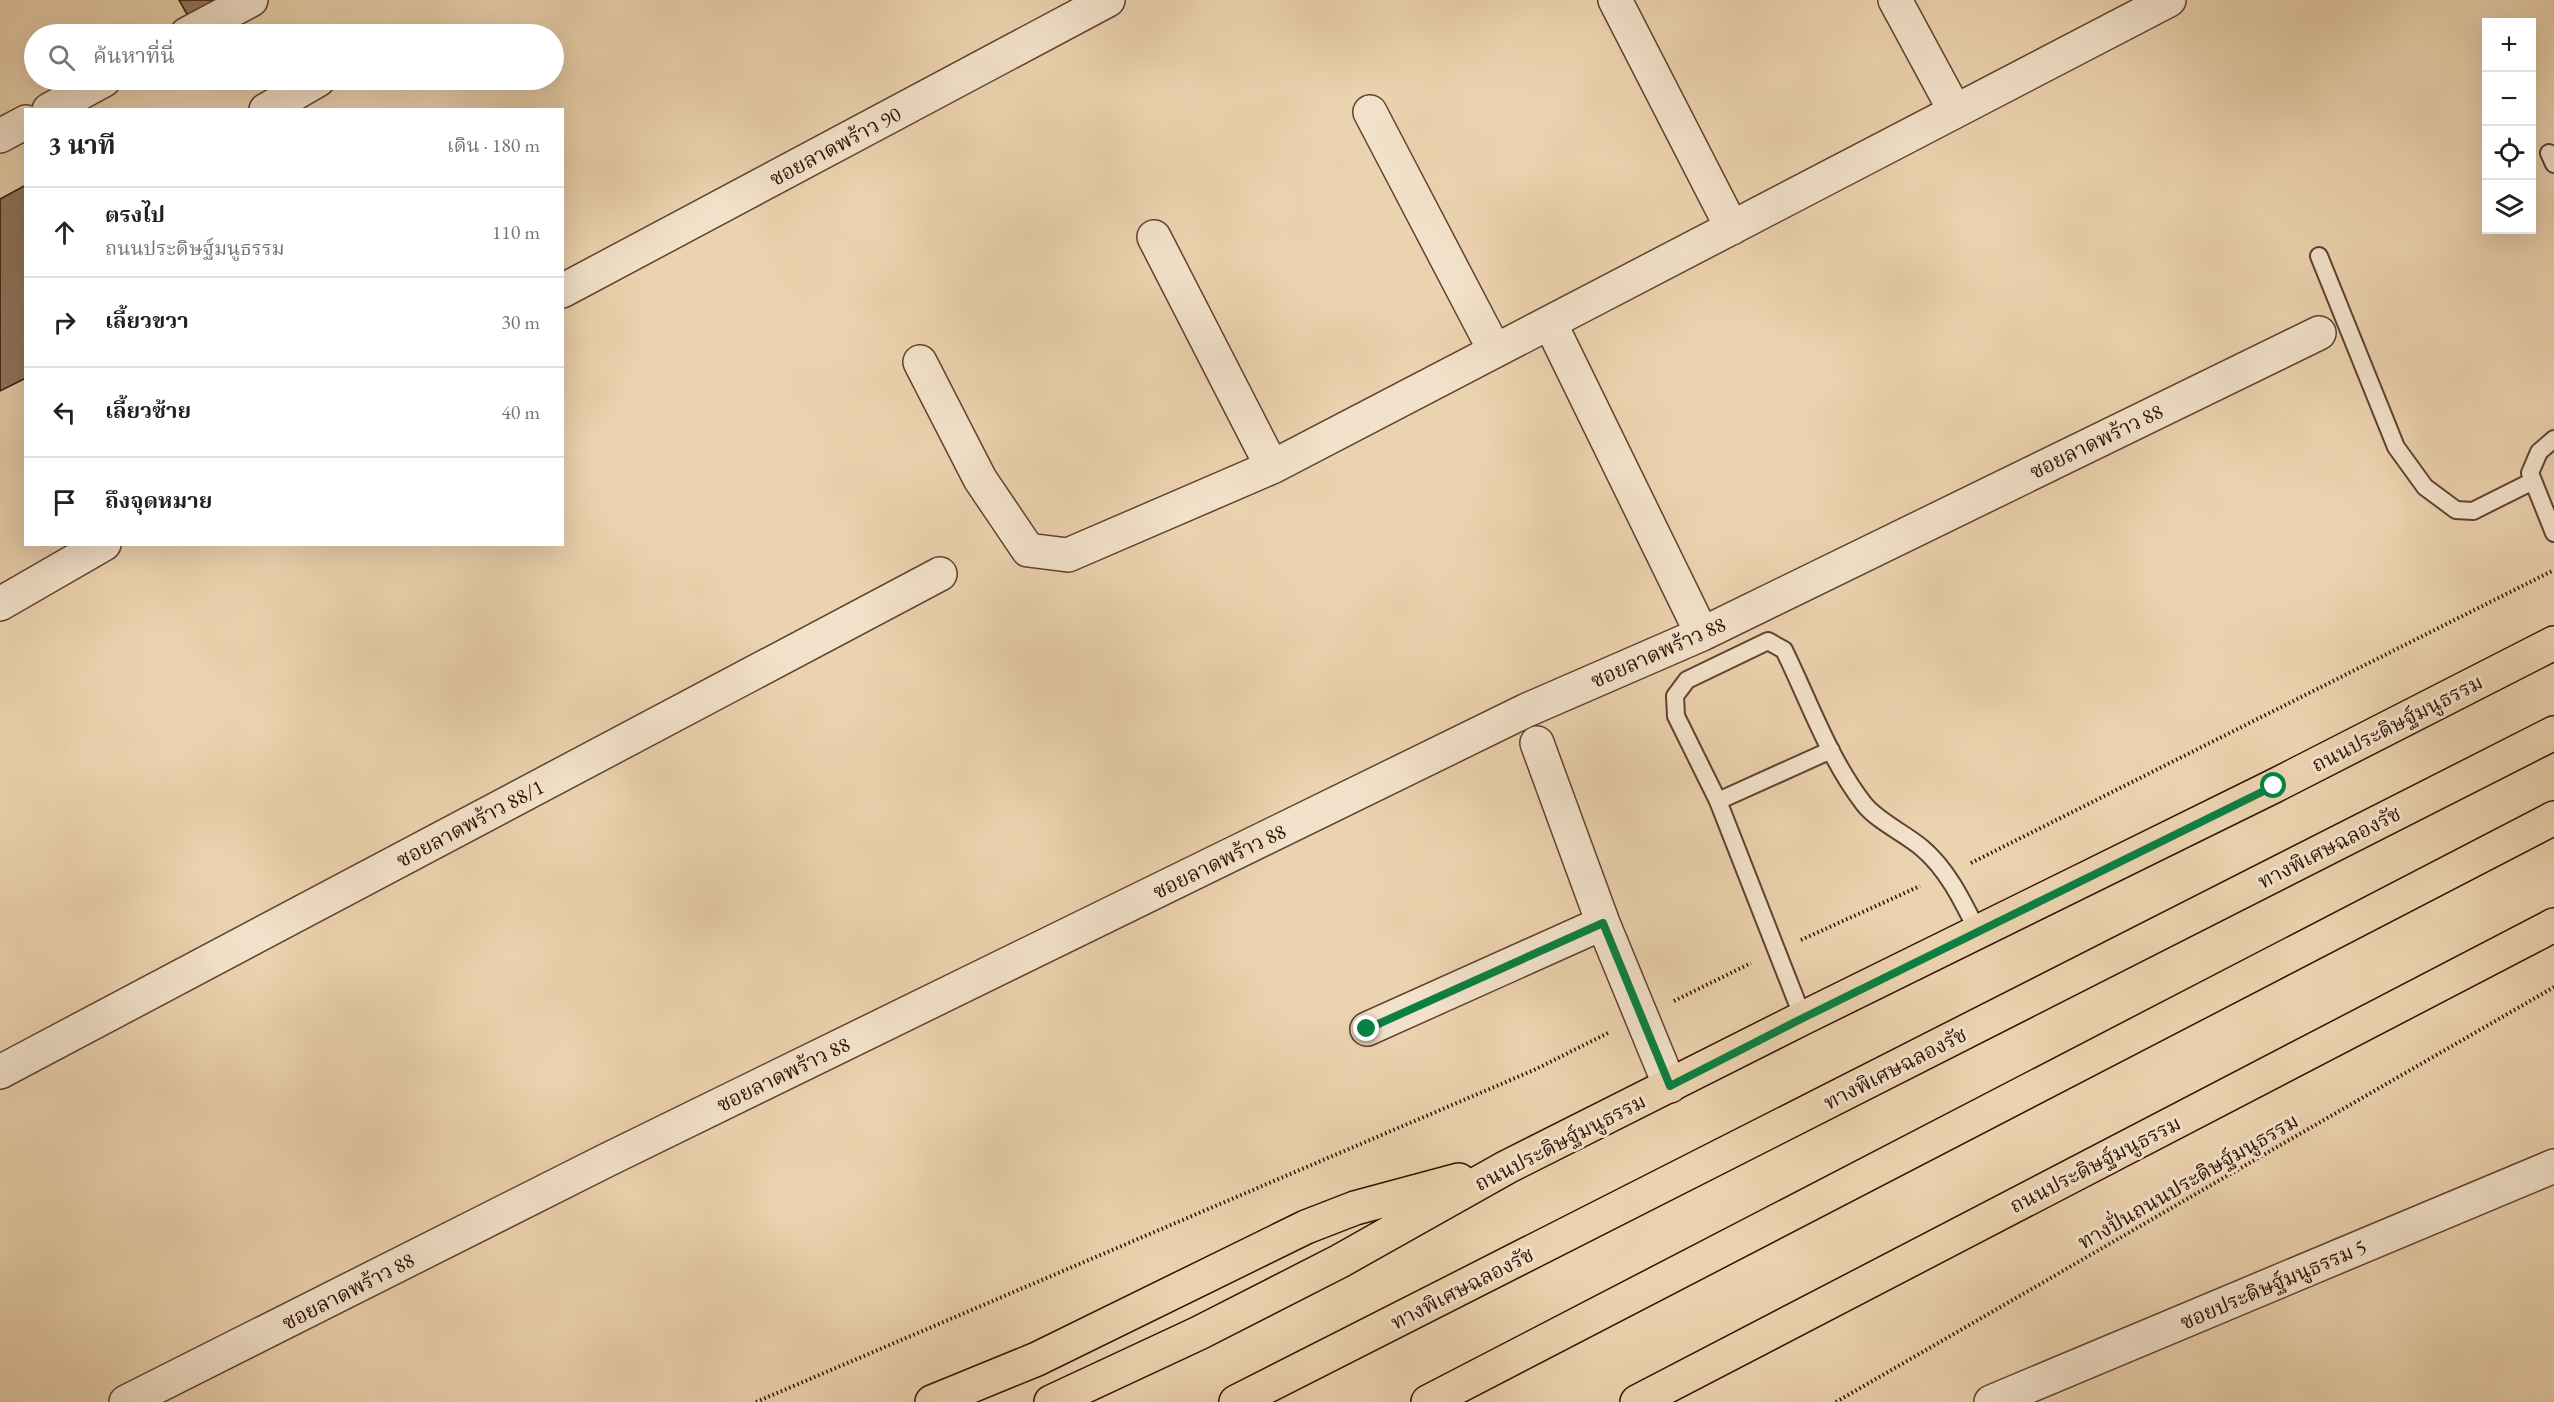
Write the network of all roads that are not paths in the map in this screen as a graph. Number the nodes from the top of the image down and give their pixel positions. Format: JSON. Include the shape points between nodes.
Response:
{"nodes":[{"id":1,"x":251,"y":0,"type":"edge"},
{"id":2,"x":1108,"y":0,"type":"edge"},
{"id":3,"x":1615,"y":0,"type":"edge"},
{"id":4,"x":1895,"y":0,"type":"edge"},
{"id":5,"x":2169,"y":0,"type":"edge"},
{"id":6,"x":206,"y":24,"type":"edge"},
{"id":7,"x":86,"y":90,"type":"edge"},
{"id":8,"x":301,"y":90,"type":"edge"},
{"id":9,"x":53,"y":108,"type":"edge"},
{"id":10,"x":269,"y":108,"type":"edge"},
{"id":11,"x":1955,"y":111,"type":"junction"},
{"id":12,"x":1370,"y":112,"type":"dead end"},
{"id":13,"x":24,"y":123,"type":"edge"},
{"id":14,"x":0,"y":136,"type":"edge"},
{"id":15,"x":1732,"y":228,"type":"junction"},
{"id":16,"x":1154,"y":237,"type":"dead end"},
{"id":17,"x":2319,"y":256,"type":"dead end"},
{"id":18,"x":564,"y":290,"type":"edge"},
{"id":19,"x":1550,"y":323,"type":"junction"},
{"id":20,"x":2319,"y":333,"type":"dead end"},
{"id":21,"x":1496,"y":351,"type":"junction"},
{"id":22,"x":920,"y":362,"type":"dead end"},
{"id":23,"x":2554,"y":440,"type":"edge"},
{"id":24,"x":1272,"y":467,"type":"junction"},
{"id":25,"x":2533,"y":481,"type":"junction"},
{"id":26,"x":2554,"y":533,"type":"edge"},
{"id":27,"x":101,"y":546,"type":"edge"},
{"id":28,"x":940,"y":573,"type":"dead end"},
{"id":29,"x":0,"y":604,"type":"edge"},
{"id":30,"x":1702,"y":634,"type":"junction"},
{"id":31,"x":2554,"y":643,"type":"edge"},
{"id":32,"x":2554,"y":733,"type":"edge"},
{"id":33,"x":1537,"y":743,"type":"dead end"},
{"id":34,"x":1832,"y":750,"type":"junction"},
{"id":35,"x":1718,"y":801,"type":"junction"},
{"id":36,"x":2554,"y":818,"type":"edge"},
{"id":37,"x":1603,"y":923,"type":"junction"},
{"id":38,"x":2554,"y":925,"type":"edge"},
{"id":39,"x":1978,"y":932,"type":"junction"},
{"id":40,"x":1803,"y":1018,"type":"junction"},
{"id":41,"x":1367,"y":1029,"type":"dead end"},
{"id":42,"x":0,"y":1072,"type":"edge"},
{"id":43,"x":1670,"y":1086,"type":"junction"},
{"id":44,"x":2554,"y":1166,"type":"edge"},
{"id":45,"x":1507,"y":1167,"type":"junction"},
{"id":46,"x":126,"y":1402,"type":"edge"},
{"id":47,"x":932,"y":1402,"type":"edge"},
{"id":48,"x":1051,"y":1402,"type":"edge"},
{"id":49,"x":1236,"y":1402,"type":"edge"},
{"id":50,"x":1428,"y":1402,"type":"edge"},
{"id":51,"x":1637,"y":1402,"type":"edge"},
{"id":52,"x":1992,"y":1402,"type":"edge"}],
"edges":[{"from":1,"to":6,"type":"street"},
{"from":2,"to":18,"type":"street","name":"ซอยลาดพร้าว 90"},
{"from":3,"to":15,"type":"street"},
{"from":4,"to":11,"type":"street"},
{"from":5,"to":11,"type":"street"},
{"from":7,"to":9,"type":"street"},
{"from":8,"to":10,"type":"street"},
{"from":11,"to":15,"type":"street"},
{"from":12,"to":21,"type":"street"},
{"from":13,"to":14,"type":"street"},
{"from":15,"to":19,"type":"street"},
{"from":16,"to":24,"type":"street"},
{"from":17,"to":25,"type":"lane","via":[[2396,447],[2425,487],[2456,510],[2473,511]]},
{"from":19,"to":21,"type":"street"},
{"from":19,"to":30,"type":"street"},
{"from":20,"to":30,"type":"street","name":"ซอยลาดพร้าว 88"},
{"from":21,"to":24,"type":"street"},
{"from":22,"to":24,"type":"street","via":[[980,479],[1028,550],[1068,555]]},
{"from":23,"to":25,"type":"lane","via":[[2539,452],[2530,473]]},
{"from":25,"to":26,"type":"lane"},
{"from":27,"to":29,"type":"street"},
{"from":28,"to":42,"type":"street","name":"ซอยลาดพร้าว 88/1"},
{"from":30,"to":46,"type":"street","name":"ซอยลาดพร้าว 88","via":[[1506,720],[607,1160]]},
{"from":31,"to":39,"type":"main road","name":"ถนนประดิษฐ์มนูธรรม"},
{"from":32,"to":49,"type":"main road","name":"ทางพิเศษฉลองรัช"},
{"from":33,"to":37,"type":"street"},
{"from":34,"to":35,"type":"lane"},
{"from":34,"to":35,"type":"lane","via":[[1785,650],[1767,641],[1687,681],[1675,696],[1676,716]]},
{"from":34,"to":39,"type":"lane","via":[[1866,807],[1935,860]]},
{"from":35,"to":40,"type":"lane"},
{"from":36,"to":50,"type":"main road"},
{"from":37,"to":41,"type":"street"},
{"from":37,"to":43,"type":"street"},
{"from":38,"to":51,"type":"main road","name":"ถนนประดิษฐ์มนูธรรม"},
{"from":39,"to":40,"type":"main road","name":"ถนนประดิษฐ์มนูธรรม"},
{"from":40,"to":43,"type":"main road","name":"ถนนประดิษฐ์มนูธรรม"},
{"from":43,"to":45,"type":"main road","name":"ถนนประดิษฐ์มนูธรรม"},
{"from":44,"to":52,"type":"street","name":"ซอยประดิษฐ์มนูธรรม 5"},
{"from":45,"to":47,"type":"main road","via":[[1355,1208],[1306,1227],[1037,1359]]},
{"from":45,"to":48,"type":"main road","name":"ถนนประดิษฐ์มนูธรรม","via":[[1340,1261]]}]}
